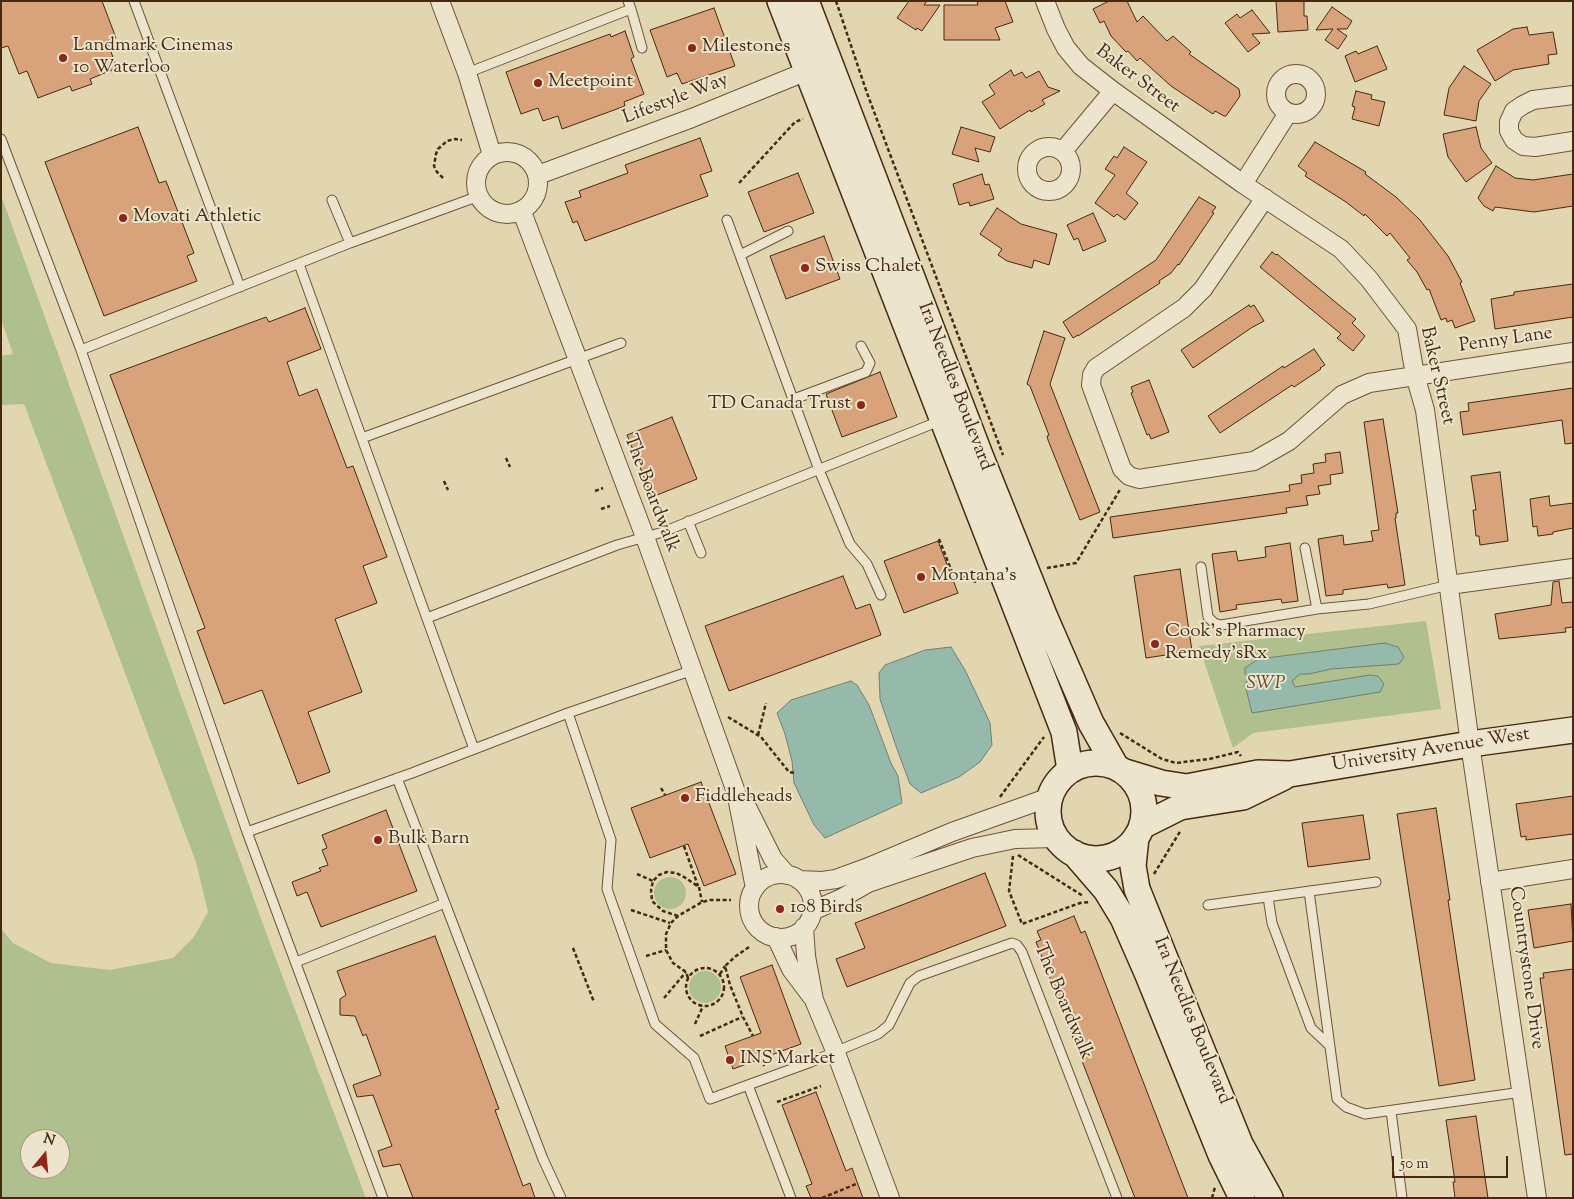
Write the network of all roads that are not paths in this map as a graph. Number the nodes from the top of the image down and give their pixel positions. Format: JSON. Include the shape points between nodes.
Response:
{"nodes":[{"id":1,"x":134,"y":1,"type":"edge"},
{"id":2,"x":440,"y":1,"type":"edge"},
{"id":3,"x":780,"y":1,"type":"edge"},
{"id":4,"x":806,"y":1,"type":"edge"},
{"id":5,"x":1045,"y":1,"type":"edge"},
{"id":6,"x":630,"y":5,"type":"edge"},
{"id":7,"x":642,"y":48,"type":"dead end"},
{"id":8,"x":818,"y":67,"type":"junction"},
{"id":9,"x":466,"y":73,"type":"junction"},
{"id":10,"x":1113,"y":91,"type":"junction"},
{"id":11,"x":1573,"y":95,"type":"edge"},
{"id":12,"x":1288,"y":113,"type":"dead end"},
{"id":13,"x":1,"y":138,"type":"edge"},
{"id":14,"x":1573,"y":141,"type":"edge"},
{"id":15,"x":1063,"y":151,"type":"dead end"},
{"id":16,"x":492,"y":155,"type":"junction"},
{"id":17,"x":538,"y":175,"type":"junction"},
{"id":18,"x":1243,"y":184,"type":"junction"},
{"id":19,"x":479,"y":196,"type":"junction"},
{"id":20,"x":1265,"y":198,"type":"junction"},
{"id":21,"x":332,"y":200,"type":"dead end"},
{"id":22,"x":522,"y":212,"type":"junction"},
{"id":23,"x":727,"y":220,"type":"dead end"},
{"id":24,"x":788,"y":231,"type":"dead end"},
{"id":25,"x":350,"y":243,"type":"junction"},
{"id":26,"x":740,"y":254,"type":"junction"},
{"id":27,"x":299,"y":264,"type":"junction"},
{"id":28,"x":240,"y":287,"type":"junction"},
{"id":29,"x":621,"y":343,"type":"dead end"},
{"id":30,"x":861,"y":346,"type":"dead end"},
{"id":31,"x":81,"y":350,"type":"junction"},
{"id":32,"x":1573,"y":352,"type":"edge"},
{"id":33,"x":577,"y":359,"type":"junction"},
{"id":34,"x":1415,"y":375,"type":"junction"},
{"id":35,"x":794,"y":399,"type":"junction"},
{"id":36,"x":942,"y":420,"type":"junction"},
{"id":37,"x":362,"y":438,"type":"junction"},
{"id":38,"x":819,"y":470,"type":"junction"},
{"id":39,"x":688,"y":521,"type":"junction"},
{"id":40,"x":645,"y":537,"type":"junction"},
{"id":41,"x":1305,"y":548,"type":"dead end"},
{"id":42,"x":702,"y":553,"type":"dead end"},
{"id":43,"x":1201,"y":567,"type":"dead end"},
{"id":44,"x":1573,"y":568,"type":"edge"},
{"id":45,"x":1449,"y":585,"type":"junction"},
{"id":46,"x":880,"y":594,"type":"dead end"},
{"id":47,"x":1317,"y":610,"type":"junction"},
{"id":48,"x":427,"y":618,"type":"junction"},
{"id":49,"x":693,"y":670,"type":"junction"},
{"id":50,"x":568,"y":714,"type":"junction"},
{"id":51,"x":1573,"y":730,"type":"edge"},
{"id":52,"x":1470,"y":744,"type":"junction"},
{"id":53,"x":474,"y":749,"type":"junction"},
{"id":54,"x":1121,"y":769,"type":"junction"},
{"id":55,"x":1070,"y":770,"type":"junction"},
{"id":56,"x":1290,"y":774,"type":"junction"},
{"id":57,"x":397,"y":778,"type":"junction"},
{"id":58,"x":736,"y":792,"type":"junction"},
{"id":59,"x":1050,"y":797,"type":"junction"},
{"id":60,"x":1139,"y":831,"type":"junction"},
{"id":61,"x":247,"y":832,"type":"junction"},
{"id":62,"x":1066,"y":846,"type":"junction"},
{"id":63,"x":1573,"y":869,"type":"edge"},
{"id":64,"x":793,"y":877,"type":"junction"},
{"id":65,"x":1376,"y":882,"type":"dead end"},
{"id":66,"x":1490,"y":882,"type":"junction"},
{"id":67,"x":755,"y":888,"type":"junction"},
{"id":68,"x":1309,"y":891,"type":"junction"},
{"id":69,"x":1268,"y":897,"type":"junction"},
{"id":70,"x":445,"y":903,"type":"junction"},
{"id":71,"x":1208,"y":905,"type":"dead end"},
{"id":72,"x":812,"y":910,"type":"junction"},
{"id":73,"x":804,"y":927,"type":"junction"},
{"id":74,"x":776,"y":937,"type":"junction"},
{"id":75,"x":296,"y":962,"type":"junction"},
{"id":76,"x":814,"y":1000,"type":"junction"},
{"id":77,"x":1330,"y":1046,"type":"junction"},
{"id":78,"x":836,"y":1053,"type":"junction"},
{"id":79,"x":748,"y":1085,"type":"junction"},
{"id":80,"x":1522,"y":1092,"type":"junction"},
{"id":81,"x":1391,"y":1111,"type":"junction"},
{"id":82,"x":383,"y":1198,"type":"edge"},
{"id":83,"x":560,"y":1198,"type":"edge"},
{"id":84,"x":791,"y":1198,"type":"edge"},
{"id":85,"x":890,"y":1198,"type":"edge"},
{"id":86,"x":1117,"y":1198,"type":"edge"},
{"id":87,"x":1242,"y":1198,"type":"edge"},
{"id":88,"x":1270,"y":1198,"type":"edge"},
{"id":89,"x":1402,"y":1198,"type":"edge"},
{"id":90,"x":1537,"y":1198,"type":"edge"}],
"edges":[{"from":1,"to":28,"type":"lane"},
{"from":2,"to":9,"type":"street"},
{"from":3,"to":8,"type":"main road","name":"Ira Needles Boulevard"},
{"from":4,"to":8,"type":"main road","name":"Ira Needles Boulevard"},
{"from":5,"to":10,"type":"street","name":"Baker Street","via":[[1066,48],[1081,66]]},
{"from":6,"to":7,"type":"lane"},
{"from":6,"to":9,"type":"lane"},
{"from":8,"to":17,"type":"street","name":"Lifestyle Way"},
{"from":8,"to":36,"type":"main road","name":"Ira Needles Boulevard"},
{"from":8,"to":54,"type":"main road","name":"Ira Needles Boulevard","via":[[1044,615],[1091,723]]},
{"from":9,"to":16,"type":"street"},
{"from":10,"to":15,"type":"street"},
{"from":10,"to":18,"type":"street","name":"Baker Street"},
{"from":11,"to":14,"type":"street","via":[[1533,100],[1514,111],[1509,122],[1514,140],[1523,146]]},
{"from":12,"to":18,"type":"street"},
{"from":13,"to":31,"type":"lane"},
{"from":16,"to":17,"type":"street","via":[[519,154],[530,161]]},
{"from":16,"to":19,"type":"street","via":[[478,173]]},
{"from":17,"to":22,"type":"street","via":[[539,187],[535,198]]},
{"from":18,"to":20,"type":"street","name":"Baker Street"},
{"from":19,"to":22,"type":"street","via":[[495,212]]},
{"from":19,"to":25,"type":"lane"},
{"from":20,"to":34,"type":"street","name":"Baker Street","via":[[1341,249],[1369,278],[1407,329]]},
{"from":20,"to":34,"type":"street","name":"Penny Lane","via":[[1203,290],[1184,308],[1096,368],[1092,375],[1091,385],[1122,469],[1139,479],[1254,461],[1289,441],[1342,394],[1369,383]]},
{"from":21,"to":25,"type":"lane"},
{"from":22,"to":33,"type":"street","name":"The Boardwalk"},
{"from":23,"to":26,"type":"lane"},
{"from":24,"to":26,"type":"lane"},
{"from":25,"to":27,"type":"lane"},
{"from":26,"to":35,"type":"lane"},
{"from":27,"to":28,"type":"lane"},
{"from":27,"to":37,"type":"lane"},
{"from":28,"to":31,"type":"lane"},
{"from":29,"to":33,"type":"lane"},
{"from":30,"to":35,"type":"lane","via":[[870,363],[866,372]]},
{"from":31,"to":61,"type":"lane"},
{"from":32,"to":34,"type":"street","name":"Penny Lane"},
{"from":33,"to":37,"type":"lane"},
{"from":33,"to":40,"type":"street","name":"The Boardwalk"},
{"from":34,"to":45,"type":"street","name":"Baker Street","via":[[1425,410]]},
{"from":35,"to":38,"type":"lane"},
{"from":36,"to":38,"type":"lane"},
{"from":36,"to":55,"type":"main road","name":"Ira Needles Boulevard","via":[[1064,732]]},
{"from":37,"to":48,"type":"lane"},
{"from":38,"to":39,"type":"lane"},
{"from":38,"to":46,"type":"lane","via":[[850,544],[867,564]]},
{"from":39,"to":40,"type":"lane"},
{"from":39,"to":42,"type":"lane"},
{"from":40,"to":48,"type":"lane"},
{"from":40,"to":49,"type":"street","name":"The Boardwalk"},
{"from":41,"to":47,"type":"lane"},
{"from":43,"to":47,"type":"lane","via":[[1208,617],[1214,623],[1221,625]]},
{"from":44,"to":45,"type":"street"},
{"from":45,"to":47,"type":"lane","via":[[1369,604]]},
{"from":45,"to":52,"type":"street","name":"Baker Street"},
{"from":48,"to":53,"type":"lane"},
{"from":49,"to":50,"type":"lane"},
{"from":49,"to":58,"type":"street","name":"The Boardwalk"},
{"from":50,"to":53,"type":"lane"},
{"from":50,"to":79,"type":"lane","via":[[611,840],[607,889],[655,1024],[694,1058],[710,1099]]},
{"from":51,"to":52,"type":"main road","name":"University Avenue West"},
{"from":52,"to":56,"type":"main road","name":"University Avenue West"},
{"from":52,"to":66,"type":"street","name":"Countrystone Drive"},
{"from":53,"to":57,"type":"lane"},
{"from":54,"to":55,"type":"main road","via":[[1101,763],[1085,764]]},
{"from":54,"to":56,"type":"main road","name":"University Avenue West","via":[[1161,783],[1186,787],[1258,773]]},
{"from":54,"to":60,"type":"main road","via":[[1142,796],[1144,811]]},
{"from":55,"to":59,"type":"main road","via":[[1054,786]]},
{"from":56,"to":60,"type":"main road","name":"University Avenue West","via":[[1243,797],[1180,807]]},
{"from":57,"to":61,"type":"lane"},
{"from":57,"to":70,"type":"lane"},
{"from":58,"to":64,"type":"street","name":"The Boardwalk","via":[[748,808],[773,859]]},
{"from":58,"to":67,"type":"street","name":"The Boardwalk"},
{"from":59,"to":62,"type":"main road","via":[[1050,826]]},
{"from":59,"to":64,"type":"street","via":[[836,879],[822,881]]},
{"from":60,"to":62,"type":"main road","via":[[1127,848],[1101,858],[1087,858]]},
{"from":60,"to":88,"type":"main road","name":"Ira Needles Boulevard","via":[[1133,866],[1137,889],[1240,1144]]},
{"from":61,"to":75,"type":"lane"},
{"from":62,"to":72,"type":"street","via":[[1015,839],[972,848],[868,883]]},
{"from":62,"to":87,"type":"main road","name":"Ira Needles Boulevard","via":[[1106,890],[1123,918],[1221,1155]]},
{"from":63,"to":66,"type":"street"},
{"from":64,"to":67,"type":"street","via":[[769,876]]},
{"from":64,"to":72,"type":"street","via":[[808,889]]},
{"from":65,"to":68,"type":"lane"},
{"from":66,"to":80,"type":"street","name":"Countrystone Drive"},
{"from":67,"to":74,"type":"street","via":[[750,896],[751,916],[761,930]]},
{"from":68,"to":69,"type":"lane"},
{"from":68,"to":77,"type":"lane"},
{"from":69,"to":71,"type":"lane"},
{"from":69,"to":77,"type":"lane","via":[[1272,923],[1311,1028]]},
{"from":70,"to":75,"type":"lane"},
{"from":70,"to":83,"type":"lane"},
{"from":72,"to":73,"type":"street"},
{"from":73,"to":74,"type":"street","via":[[796,934]]},
{"from":73,"to":76,"type":"street"},
{"from":74,"to":76,"type":"street","via":[[791,969]]},
{"from":75,"to":82,"type":"lane"},
{"from":76,"to":78,"type":"street"},
{"from":77,"to":81,"type":"lane","via":[[1337,1099],[1346,1107],[1365,1114]]},
{"from":78,"to":79,"type":"lane"},
{"from":78,"to":85,"type":"street"},
{"from":78,"to":86,"type":"lane","name":"The Boardwalk","via":[[878,1034],[889,1025],[910,983],[918,976],[1012,942],[1017,944]]},
{"from":79,"to":84,"type":"lane"},
{"from":80,"to":81,"type":"lane"},
{"from":80,"to":90,"type":"street","name":"Countrystone Drive"},
{"from":81,"to":89,"type":"lane"}]}
